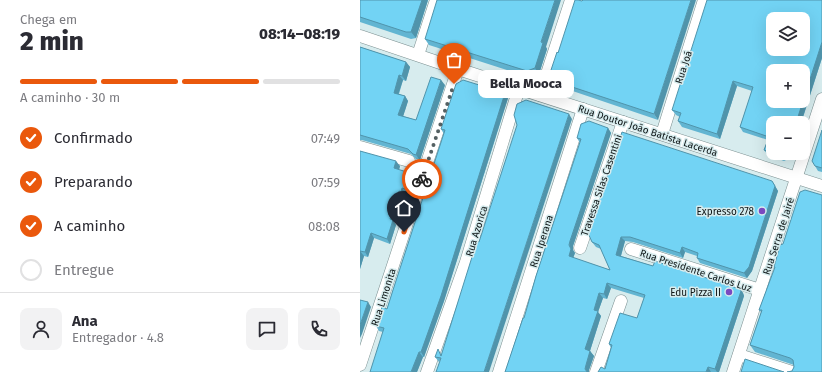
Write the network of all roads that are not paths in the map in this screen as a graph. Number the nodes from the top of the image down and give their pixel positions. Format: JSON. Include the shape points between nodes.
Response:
{"nodes":[{"id":1,"x":436,"y":0,"type":"edge"},
{"id":2,"x":571,"y":0,"type":"edge"},
{"id":3,"x":704,"y":0,"type":"edge"},
{"id":4,"x":360,"y":36,"type":"edge"},
{"id":5,"x":418,"y":55,"type":"junction"},
{"id":6,"x":458,"y":69,"type":"junction"},
{"id":7,"x":519,"y":88,"type":"junction"},
{"id":8,"x":540,"y":95,"type":"junction"},
{"id":9,"x":822,"y":99,"type":"edge"},
{"id":10,"x":583,"y":109,"type":"junction"},
{"id":11,"x":622,"y":122,"type":"junction"},
{"id":12,"x":662,"y":134,"type":"junction"},
{"id":13,"x":360,"y":146,"type":"edge"},
{"id":14,"x":409,"y":162,"type":"dead end"},
{"id":15,"x":797,"y":178,"type":"junction"},
{"id":16,"x":822,"y":186,"type":"edge"},
{"id":17,"x":580,"y":248,"type":"dead end"},
{"id":18,"x":631,"y":249,"type":"dead end"},
{"id":19,"x":760,"y":290,"type":"junction"},
{"id":20,"x":621,"y":301,"type":"dead end"},
{"id":21,"x":739,"y":355,"type":"junction"},
{"id":22,"x":360,"y":365,"type":"edge"},
{"id":23,"x":427,"y":372,"type":"edge"},
{"id":24,"x":499,"y":372,"type":"edge"},
{"id":25,"x":596,"y":372,"type":"edge"},
{"id":26,"x":733,"y":372,"type":"edge"},
{"id":27,"x":792,"y":372,"type":"edge"}],
"edges":[{"from":1,"to":5,"type":"street"},
{"from":2,"to":8,"type":"street"},
{"from":3,"to":12,"type":"street","name":"Rua Joá"},
{"from":4,"to":5,"type":"street","name":"Rua Doutor João Batista Lacerda"},
{"from":5,"to":6,"type":"street","name":"Rua Doutor João Batista Lacerda"},
{"from":6,"to":7,"type":"street","name":"Rua Doutor João Batista Lacerda"},
{"from":6,"to":22,"type":"street","name":"Rua Limonita"},
{"from":7,"to":8,"type":"street","name":"Rua Doutor João Batista Lacerda"},
{"from":7,"to":23,"type":"street","name":"Rua Azorica","via":[[466,262]]},
{"from":8,"to":10,"type":"street","name":"Rua Doutor João Batista Lacerda"},
{"from":9,"to":15,"type":"street","name":"Rua Serra de Jairé"},
{"from":10,"to":11,"type":"street","name":"Rua Doutor João Batista Lacerda"},
{"from":10,"to":24,"type":"street","name":"Rua Iperana"},
{"from":11,"to":12,"type":"street","name":"Rua Doutor João Batista Lacerda"},
{"from":11,"to":17,"type":"street","name":"Travessa Silas Casentini"},
{"from":12,"to":15,"type":"street","name":"Rua Doutor João Batista Lacerda"},
{"from":13,"to":14,"type":"street"},
{"from":15,"to":16,"type":"street","name":"Rua Doutor João Batista Lacerda"},
{"from":15,"to":19,"type":"street","name":"Rua Serra de Jairé"},
{"from":18,"to":19,"type":"street","name":"Rua Presidente Carlos Luz"},
{"from":19,"to":21,"type":"street","name":"Rua Serra de Jairé"},
{"from":20,"to":25,"type":"street"},
{"from":21,"to":26,"type":"street","name":"Rua Serra de Jairé"},
{"from":21,"to":27,"type":"street"}]}
